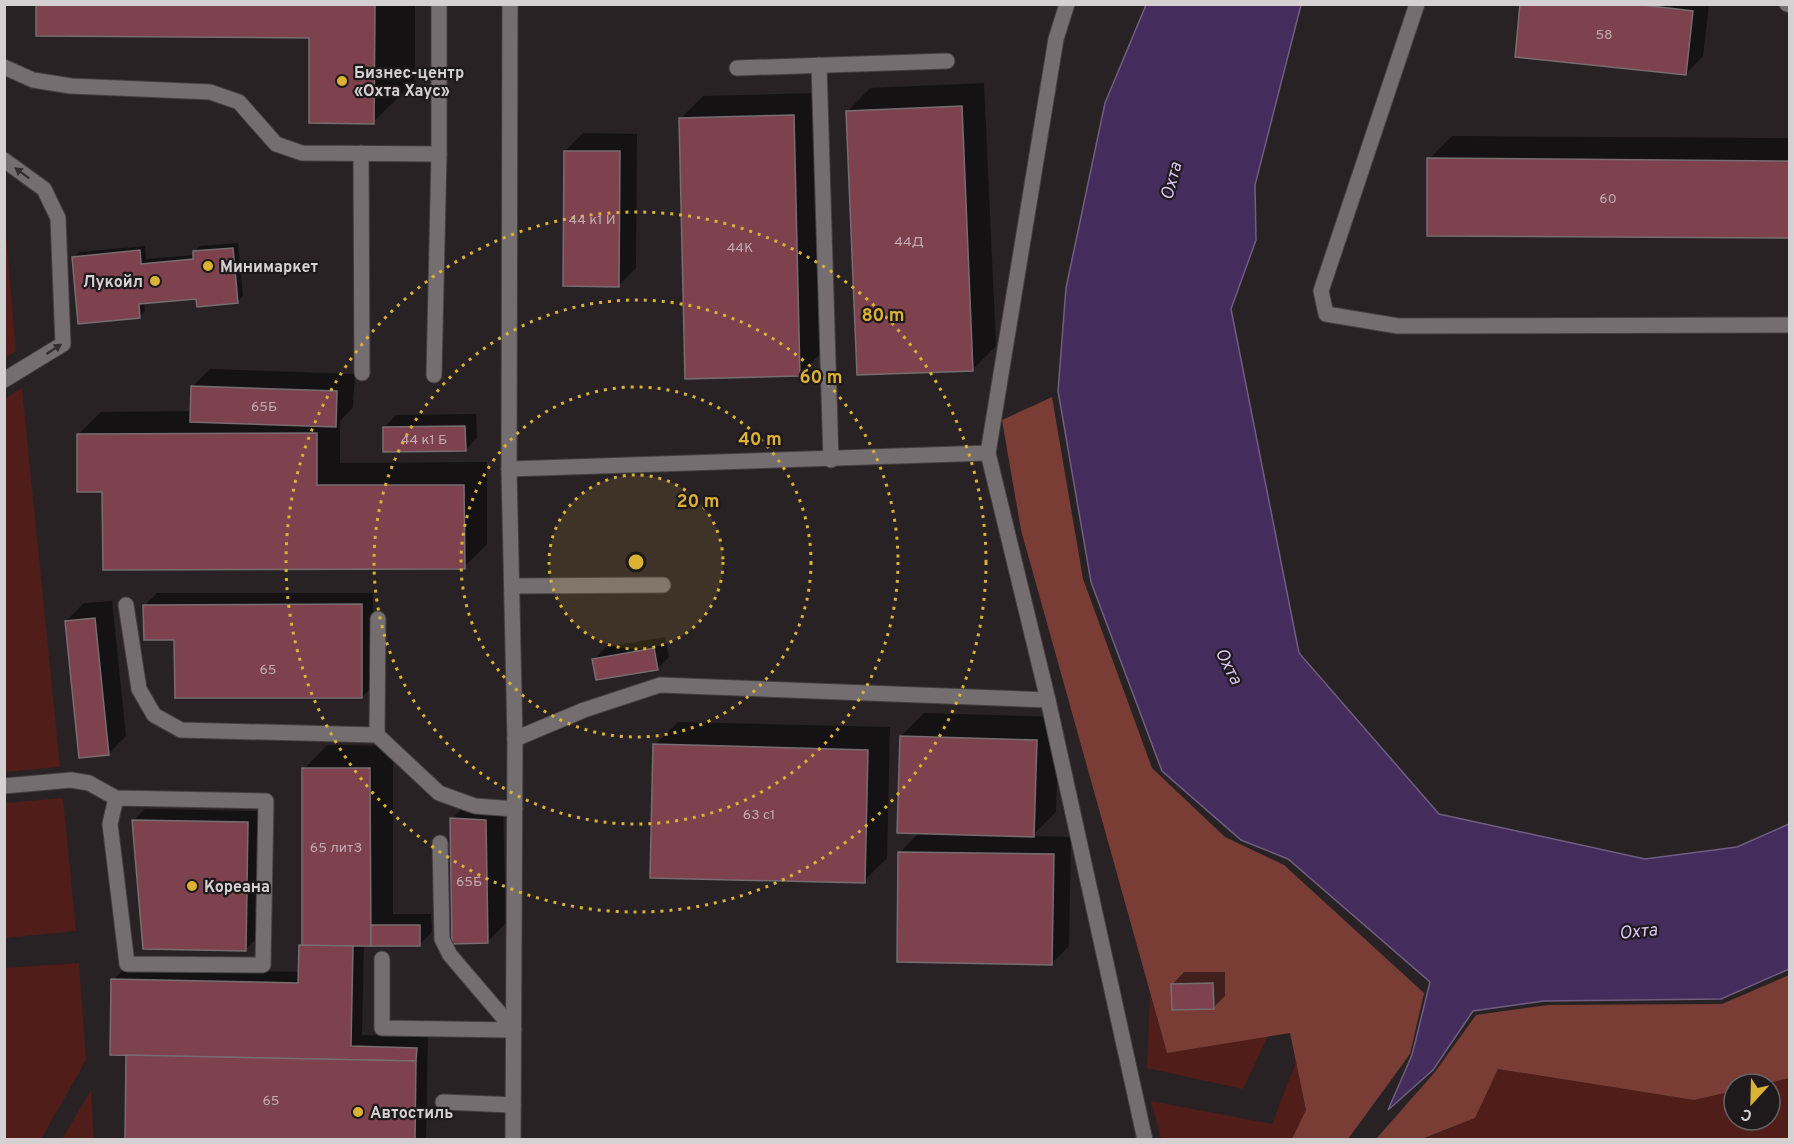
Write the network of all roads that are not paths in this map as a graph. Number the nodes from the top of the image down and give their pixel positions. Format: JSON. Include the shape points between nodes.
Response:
{"nodes":[{"id":1,"x":439,"y":4,"type":"edge"},
{"id":2,"x":510,"y":4,"type":"edge"},
{"id":3,"x":1067,"y":4,"type":"edge"},
{"id":4,"x":1417,"y":4,"type":"edge"},
{"id":5,"x":947,"y":61,"type":"dead end"},
{"id":6,"x":819,"y":65,"type":"junction"},
{"id":7,"x":4,"y":67,"type":"edge"},
{"id":8,"x":736,"y":68,"type":"dead end"},
{"id":9,"x":360,"y":153,"type":"junction"},
{"id":10,"x":440,"y":154,"type":"junction"},
{"id":11,"x":4,"y":160,"type":"edge"},
{"id":12,"x":1790,"y":326,"type":"edge"},
{"id":13,"x":362,"y":374,"type":"dead end"},
{"id":14,"x":434,"y":375,"type":"dead end"},
{"id":15,"x":4,"y":380,"type":"edge"},
{"id":16,"x":988,"y":453,"type":"junction"},
{"id":17,"x":831,"y":460,"type":"junction"},
{"id":18,"x":509,"y":469,"type":"junction"},
{"id":19,"x":663,"y":585,"type":"dead end"},
{"id":20,"x":512,"y":586,"type":"junction"},
{"id":21,"x":126,"y":605,"type":"dead end"},
{"id":22,"x":378,"y":619,"type":"dead end"},
{"id":23,"x":1048,"y":700,"type":"junction"},
{"id":24,"x":377,"y":735,"type":"junction"},
{"id":25,"x":515,"y":739,"type":"junction"},
{"id":26,"x":4,"y":786,"type":"edge"},
{"id":27,"x":116,"y":798,"type":"junction"},
{"id":28,"x":515,"y":809,"type":"junction"},
{"id":29,"x":440,"y":843,"type":"dead end"},
{"id":30,"x":382,"y":959,"type":"dead end"},
{"id":31,"x":514,"y":1030,"type":"junction"},
{"id":32,"x":443,"y":1102,"type":"dead end"},
{"id":33,"x":513,"y":1105,"type":"junction"},
{"id":34,"x":513,"y":1140,"type":"edge"},
{"id":35,"x":1145,"y":1140,"type":"edge"}],
"edges":[{"from":1,"to":10,"type":"street"},
{"from":2,"to":18,"type":"street"},
{"from":3,"to":16,"type":"street","via":[[1056,39]]},
{"from":4,"to":12,"type":"street","via":[[1321,291],[1326,314],[1398,326]]},
{"from":5,"to":6,"type":"street"},
{"from":6,"to":8,"type":"street"},
{"from":6,"to":17,"type":"street"},
{"from":7,"to":9,"type":"street","via":[[33,80],[71,86],[210,92],[239,102],[276,144],[302,153]]},
{"from":9,"to":10,"type":"street"},
{"from":9,"to":13,"type":"street"},
{"from":10,"to":14,"type":"street"},
{"from":15,"to":11,"type":"street","one_way":true,"via":[[63,344],[58,218],[44,189]]},
{"from":16,"to":17,"type":"street"},
{"from":16,"to":23,"type":"street"},
{"from":17,"to":18,"type":"street"},
{"from":18,"to":20,"type":"street"},
{"from":19,"to":20,"type":"street"},
{"from":20,"to":25,"type":"street"},
{"from":21,"to":24,"type":"street","via":[[139,689],[154,716],[181,730]]},
{"from":22,"to":24,"type":"street"},
{"from":23,"to":25,"type":"street","via":[[660,685],[584,710]]},
{"from":23,"to":35,"type":"street"},
{"from":24,"to":28,"type":"street","via":[[439,793],[475,806]]},
{"from":25,"to":28,"type":"street"},
{"from":26,"to":27,"type":"street","via":[[71,780],[89,783]]},
{"from":27,"to":27,"type":"street","via":[[110,824],[127,964],[264,965],[266,801]]},
{"from":28,"to":31,"type":"street"},
{"from":29,"to":31,"type":"street","via":[[442,939],[450,954]]},
{"from":30,"to":31,"type":"street","via":[[382,1028]]},
{"from":31,"to":33,"type":"street"},
{"from":32,"to":33,"type":"street"},
{"from":33,"to":34,"type":"street"}]}
